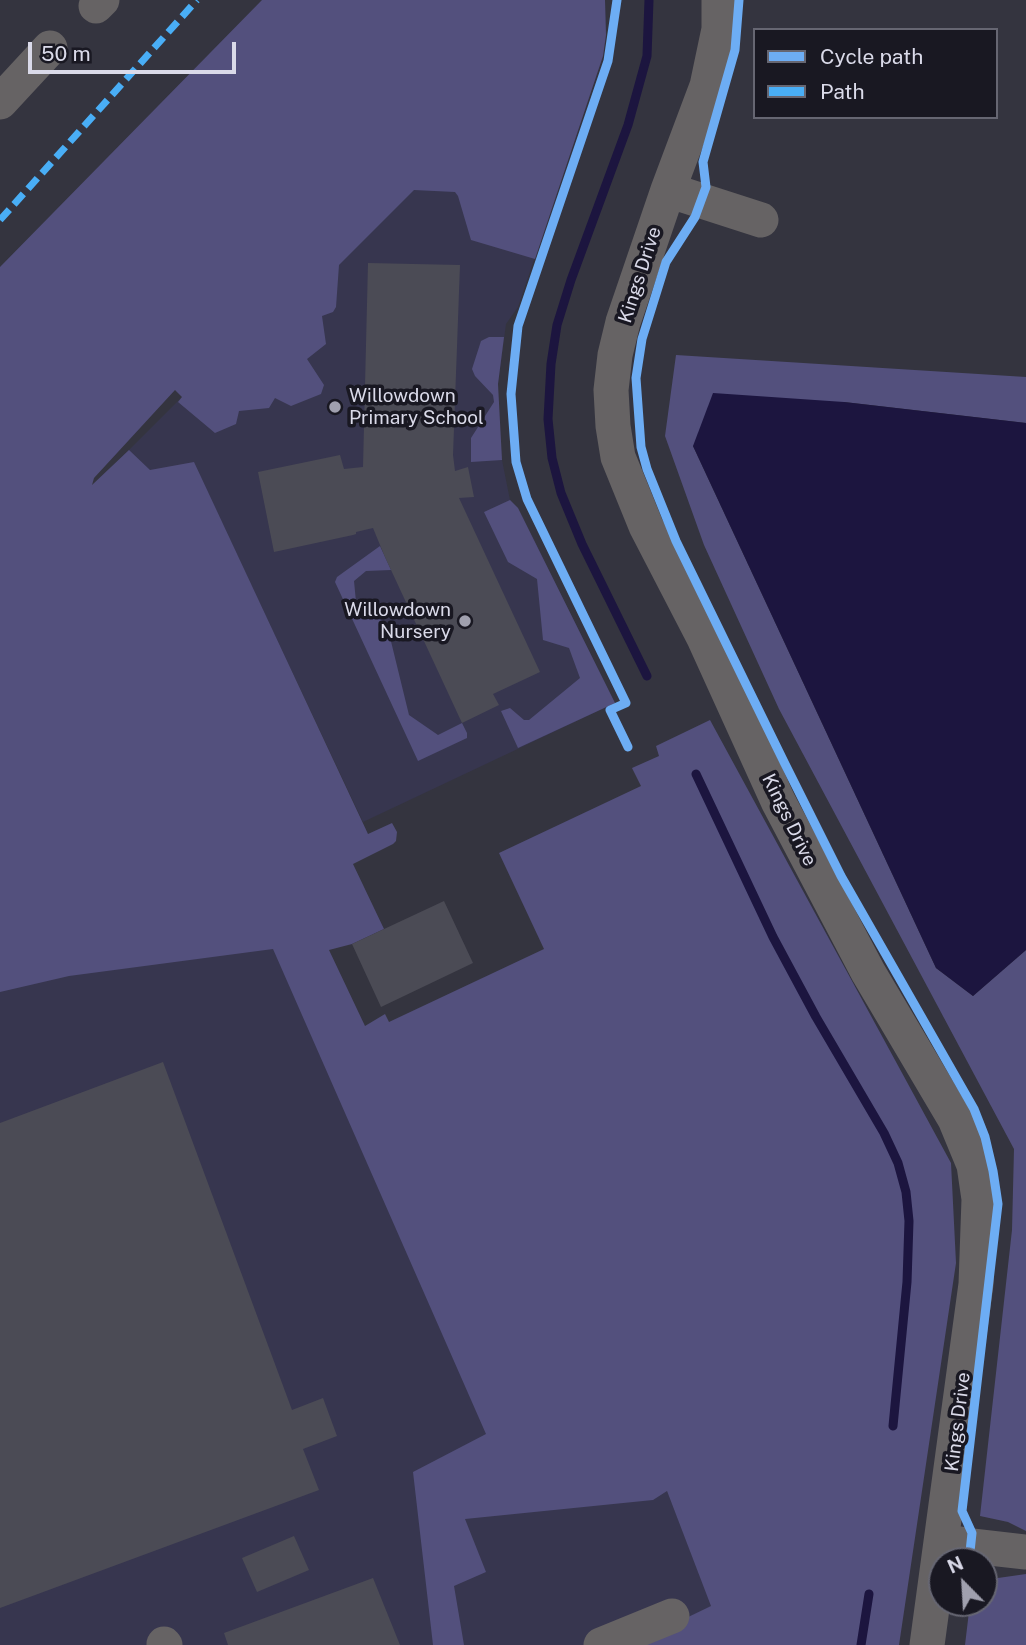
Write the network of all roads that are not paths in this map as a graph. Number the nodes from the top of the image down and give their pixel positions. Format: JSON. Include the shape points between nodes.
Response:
{"nodes":[{"id":1,"x":719,"y":0,"type":"edge"},
{"id":2,"x":50,"y":48,"type":"dead end"},
{"id":3,"x":0,"y":102,"type":"edge"},
{"id":4,"x":668,"y":190,"type":"junction"},
{"id":5,"x":761,"y":220,"type":"dead end"},
{"id":6,"x":943,"y":1541,"type":"junction"},
{"id":7,"x":1026,"y":1552,"type":"edge"},
{"id":8,"x":672,"y":1616,"type":"dead end"},
{"id":9,"x":601,"y":1645,"type":"edge"},
{"id":10,"x":927,"y":1645,"type":"edge"}],
"edges":[{"from":1,"to":4,"type":"street","name":"Kings Drive","via":[[719,29],[707,86]]},
{"from":2,"to":3,"type":"street"},
{"from":4,"to":5,"type":"street"},
{"from":4,"to":6,"type":"street","name":"Kings Drive","via":[[615,355],[611,390],[618,457],[646,526],[704,638],[784,813],[868,972],[956,1119],[974,1165],[979,1199],[976,1284]]},
{"from":6,"to":7,"type":"street"},
{"from":6,"to":10,"type":"street","name":"Kings Drive"},
{"from":8,"to":9,"type":"street"}]}
